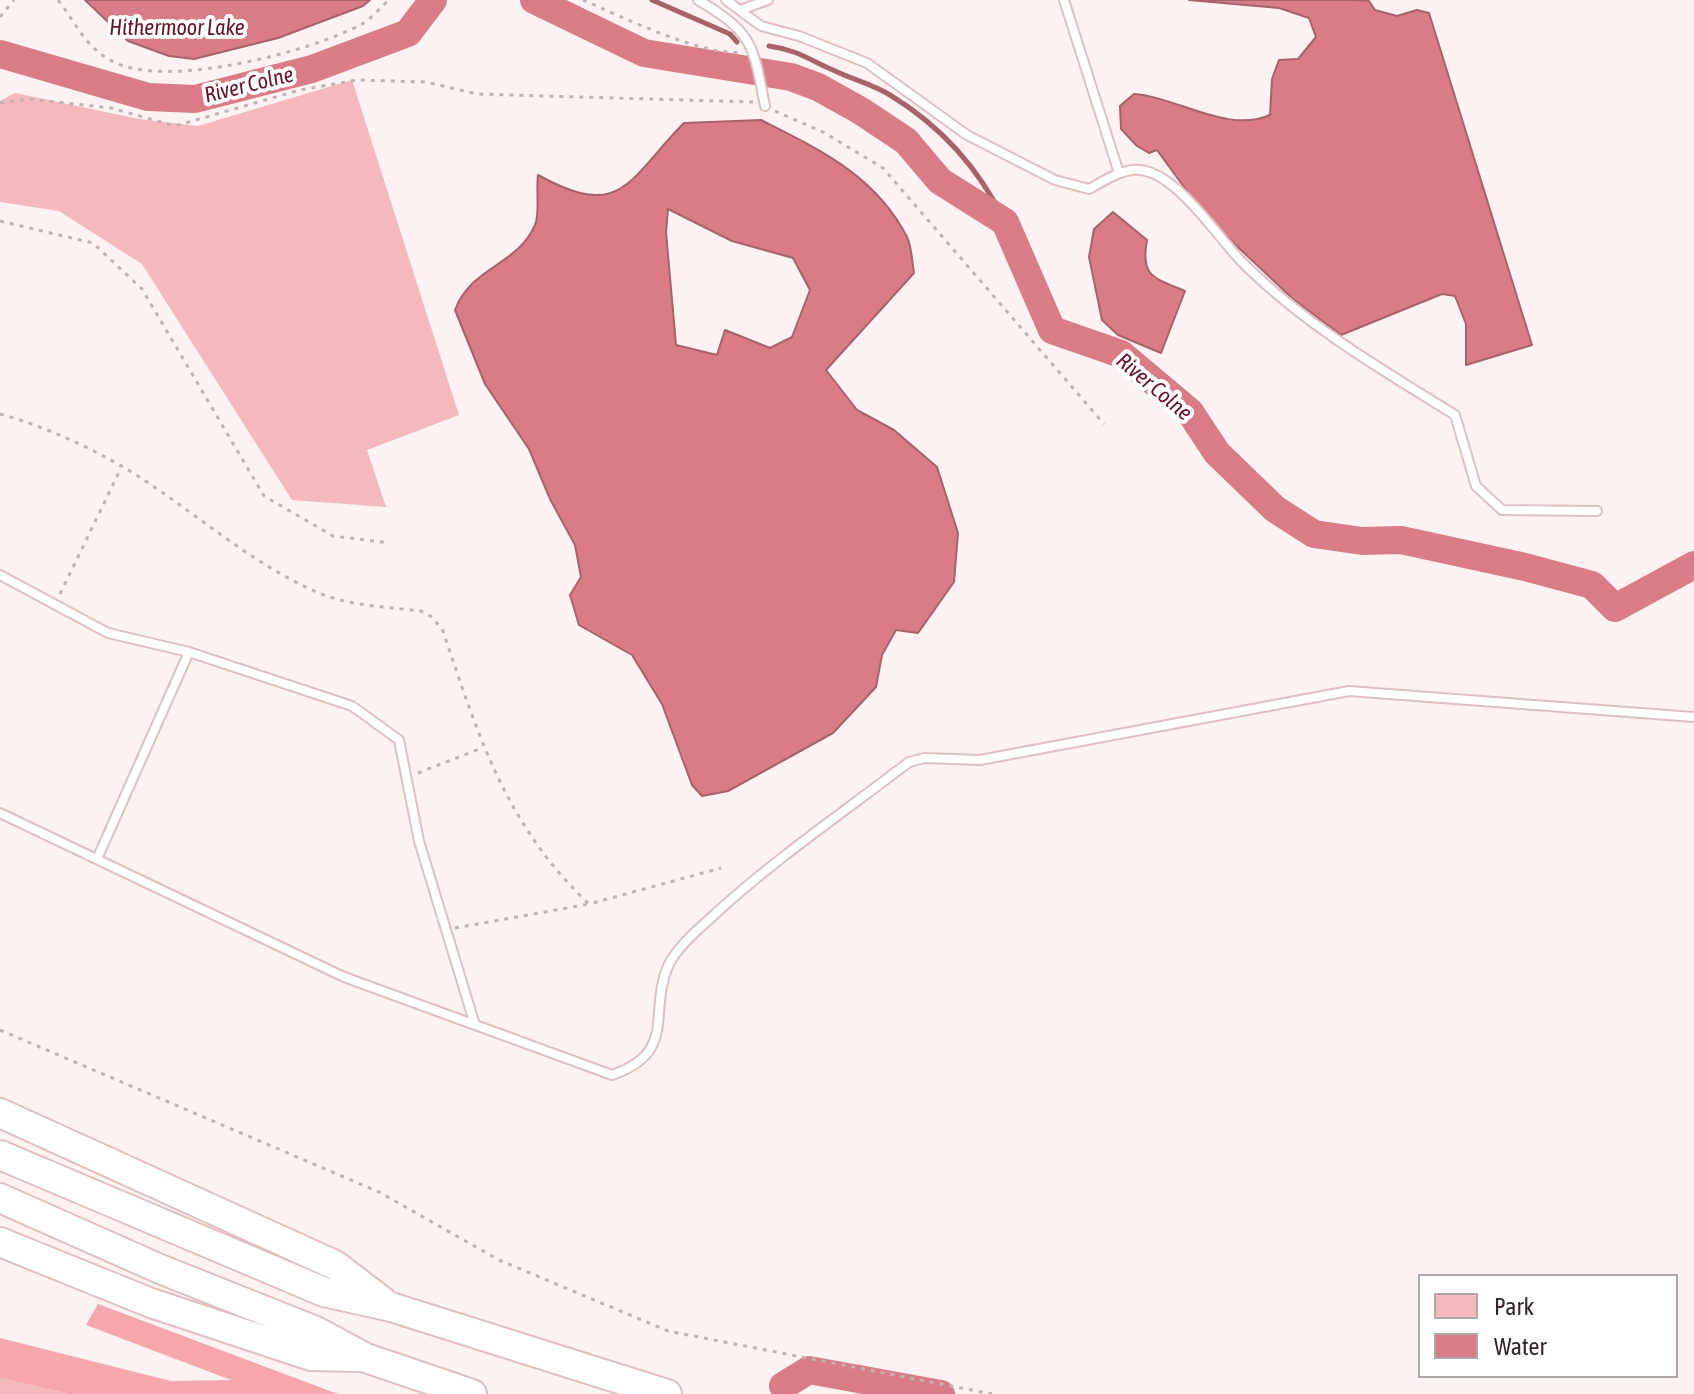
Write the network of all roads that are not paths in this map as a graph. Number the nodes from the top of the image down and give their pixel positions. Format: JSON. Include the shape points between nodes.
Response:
{"nodes":[{"id":1,"x":698,"y":0,"type":"edge"},
{"id":2,"x":726,"y":0,"type":"edge"},
{"id":3,"x":768,"y":0,"type":"edge"},
{"id":4,"x":1064,"y":0,"type":"edge"},
{"id":5,"x":740,"y":10,"type":"junction"},
{"id":6,"x":765,"y":106,"type":"road end"},
{"id":7,"x":1119,"y":173,"type":"junction"},
{"id":8,"x":1597,"y":511,"type":"dead end"},
{"id":9,"x":0,"y":575,"type":"edge"},
{"id":10,"x":189,"y":652,"type":"junction"},
{"id":11,"x":1694,"y":717,"type":"edge"},
{"id":12,"x":0,"y":813,"type":"edge"},
{"id":13,"x":97,"y":859,"type":"junction"},
{"id":14,"x":475,"y":1025,"type":"junction"},
{"id":15,"x":0,"y":1113,"type":"edge"},
{"id":16,"x":0,"y":1155,"type":"edge"},
{"id":17,"x":0,"y":1198,"type":"edge"},
{"id":18,"x":0,"y":1242,"type":"edge"},
{"id":19,"x":391,"y":1307,"type":"junction"},
{"id":20,"x":366,"y":1358,"type":"junction"},
{"id":21,"x":472,"y":1394,"type":"edge"},
{"id":22,"x":667,"y":1394,"type":"edge"}],
"edges":[{"from":1,"to":6,"type":"lane","via":[[732,20],[748,38]]},
{"from":2,"to":5,"type":"lane"},
{"from":3,"to":5,"type":"lane"},
{"from":4,"to":7,"type":"lane"},
{"from":5,"to":7,"type":"lane","via":[[761,26],[867,63],[946,122],[1055,180],[1089,189]]},
{"from":7,"to":8,"type":"lane","via":[[1140,170],[1158,176],[1243,264],[1338,344],[1455,415],[1476,486],[1502,510]]},
{"from":9,"to":10,"type":"lane","via":[[108,633]]},
{"from":10,"to":13,"type":"lane"},
{"from":10,"to":14,"type":"lane","via":[[352,706],[399,740],[419,841]]},
{"from":11,"to":14,"type":"lane","via":[[1349,691],[980,760],[909,762],[696,932],[669,964],[652,1048],[634,1068],[612,1075]]},
{"from":12,"to":13,"type":"lane"},
{"from":13,"to":14,"type":"lane","via":[[344,977]]},
{"from":15,"to":19,"type":"highway","via":[[335,1265]]},
{"from":16,"to":19,"type":"highway","via":[[324,1292]]},
{"from":17,"to":20,"type":"highway","via":[[316,1331]]},
{"from":18,"to":20,"type":"highway","via":[[151,1303],[311,1356]]},
{"from":19,"to":22,"type":"highway"},
{"from":20,"to":21,"type":"highway"}]}
